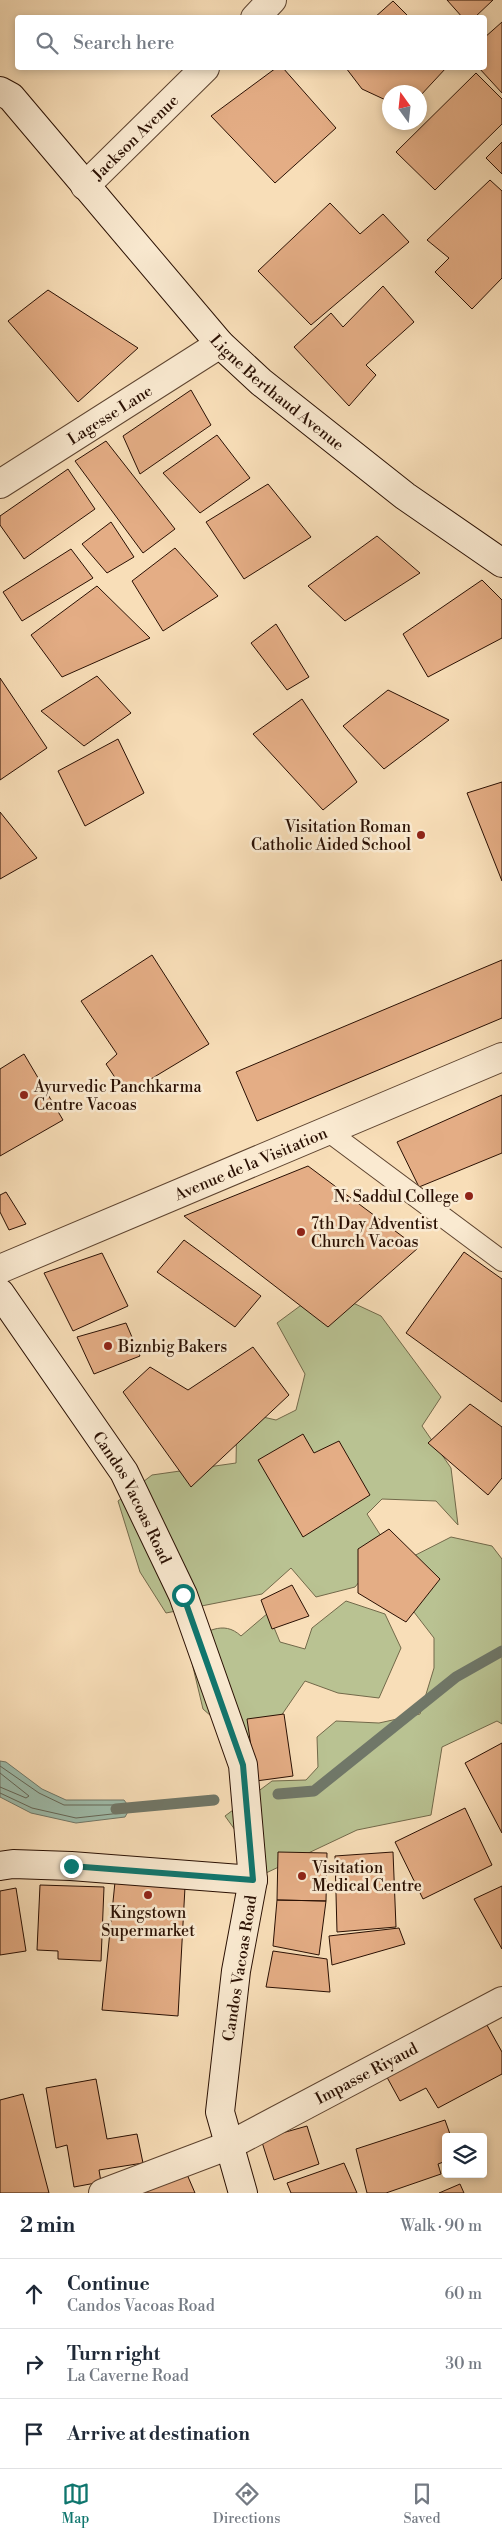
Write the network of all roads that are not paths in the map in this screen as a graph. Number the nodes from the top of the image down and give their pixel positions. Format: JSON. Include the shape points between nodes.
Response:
{"nodes":[{"id":1,"x":272,"y":0,"type":"edge"},
{"id":2,"x":258,"y":15,"type":"edge"},
{"id":3,"x":203,"y":70,"type":"edge"},
{"id":4,"x":0,"y":91,"type":"edge"},
{"id":5,"x":86,"y":186,"type":"junction"},
{"id":6,"x":220,"y":344,"type":"junction"},
{"id":7,"x":0,"y":484,"type":"edge"},
{"id":8,"x":502,"y":563,"type":"edge"},
{"id":9,"x":502,"y":1057,"type":"edge"},
{"id":10,"x":328,"y":1132,"type":"junction"},
{"id":11,"x":502,"y":1261,"type":"edge"},
{"id":12,"x":0,"y":1269,"type":"edge"},
{"id":13,"x":0,"y":1293,"type":"edge"},
{"id":14,"x":0,"y":1866,"type":"edge"},
{"id":15,"x":253,"y":1880,"type":"junction"},
{"id":16,"x":502,"y":2002,"type":"edge"},
{"id":17,"x":230,"y":2145,"type":"junction"},
{"id":18,"x":103,"y":2193,"type":"edge"},
{"id":19,"x":243,"y":2193,"type":"edge"}],
"edges":[{"from":1,"to":2,"type":"street"},
{"from":3,"to":5,"type":"street","name":"Jackson Avenue"},
{"from":4,"to":5,"type":"street","name":"Ligne Berthaud Avenue","via":[[11,97]]},
{"from":5,"to":6,"type":"street","name":"Ligne Berthaud Avenue"},
{"from":6,"to":7,"type":"street","name":"Lagesse Lane"},
{"from":6,"to":8,"type":"street","name":"Ligne Berthaud Avenue","via":[[261,382],[405,496]]},
{"from":9,"to":10,"type":"street","name":"Avenue de la Visitation"},
{"from":10,"to":11,"type":"lane"},
{"from":10,"to":12,"type":"street","name":"Avenue de la Visitation"},
{"from":13,"to":15,"type":"street","name":"Candos Vacoas Road","via":[[124,1472],[183,1595],[243,1765]]},
{"from":14,"to":15,"type":"street","via":[[71,1866]]},
{"from":15,"to":17,"type":"street","name":"Candos Vacoas Road","via":[[236,1971],[223,2077],[220,2112]]},
{"from":16,"to":17,"type":"street","name":"Impasse Riyaud"},
{"from":17,"to":18,"type":"street","name":"Impasse Riyaud"},
{"from":17,"to":19,"type":"street","name":"Candos Vacoas Road"}]}
